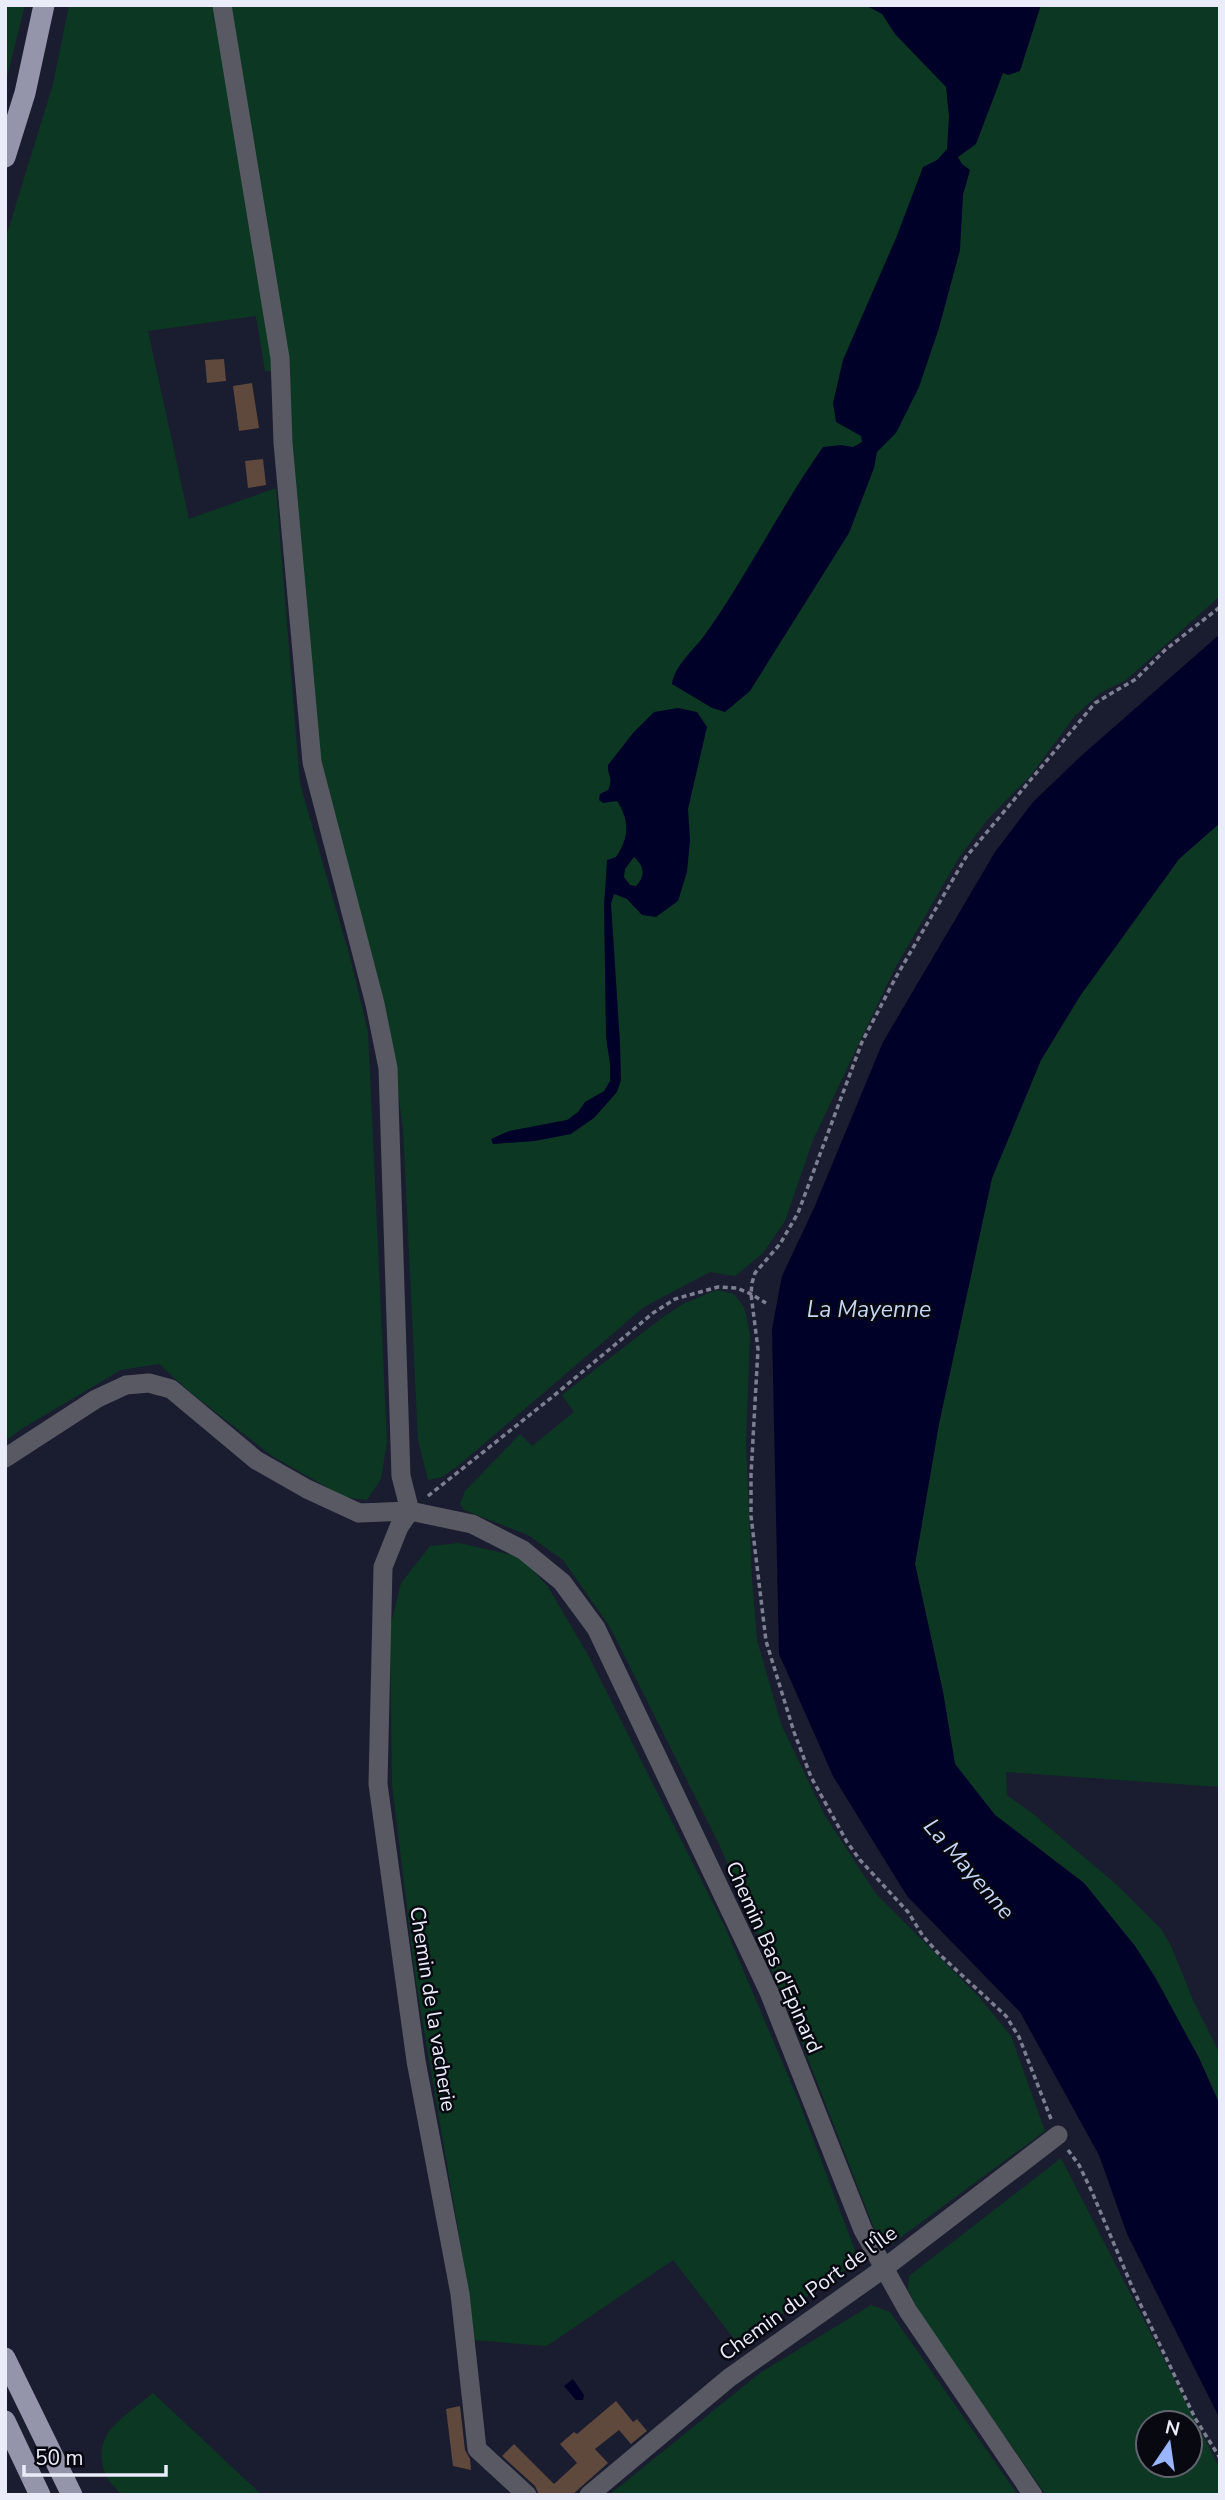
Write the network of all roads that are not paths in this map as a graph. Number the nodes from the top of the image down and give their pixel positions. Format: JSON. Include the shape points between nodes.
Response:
{"nodes":[{"id":1,"x":44,"y":5,"type":"edge"},
{"id":2,"x":222,"y":5,"type":"edge"},
{"id":3,"x":5,"y":157,"type":"edge"},
{"id":4,"x":5,"y":1458,"type":"edge"},
{"id":5,"x":410,"y":1511,"type":"junction"},
{"id":6,"x":1058,"y":2135,"type":"road end"},
{"id":7,"x":883,"y":2269,"type":"junction"},
{"id":8,"x":5,"y":2358,"type":"edge"},
{"id":9,"x":5,"y":2421,"type":"edge"},
{"id":10,"x":40,"y":2495,"type":"edge"},
{"id":11,"x":72,"y":2495,"type":"edge"},
{"id":12,"x":527,"y":2495,"type":"edge"},
{"id":13,"x":589,"y":2495,"type":"edge"},
{"id":14,"x":1033,"y":2495,"type":"edge"}],
"edges":[{"from":1,"to":3,"type":"main road"},
{"from":2,"to":5,"type":"street","via":[[280,359],[283,443],[312,762],[388,1068],[401,1476]]},
{"from":4,"to":5,"type":"street","name":"Chemin Bas d'Epinard","via":[[96,1399],[126,1385],[149,1383],[172,1390],[256,1460],[307,1489],[359,1513]]},
{"from":5,"to":7,"type":"street","name":"Chemin Bas d'Epinard","via":[[472,1524],[523,1550],[562,1582],[596,1628],[769,1992],[863,2230]]},
{"from":5,"to":12,"type":"street","name":"Chemin de la vacherie","via":[[383,1567],[377,1784],[416,2061],[460,2294],[477,2449]]},
{"from":6,"to":7,"type":"street","name":"Chemin du Port de l'Île"},
{"from":7,"to":13,"type":"street","name":"Chemin du Port de l'Île","via":[[729,2378]]},
{"from":7,"to":14,"type":"street","name":"Chemin Bas d'Epinard"},
{"from":8,"to":11,"type":"main road"},
{"from":9,"to":10,"type":"main road"}]}
